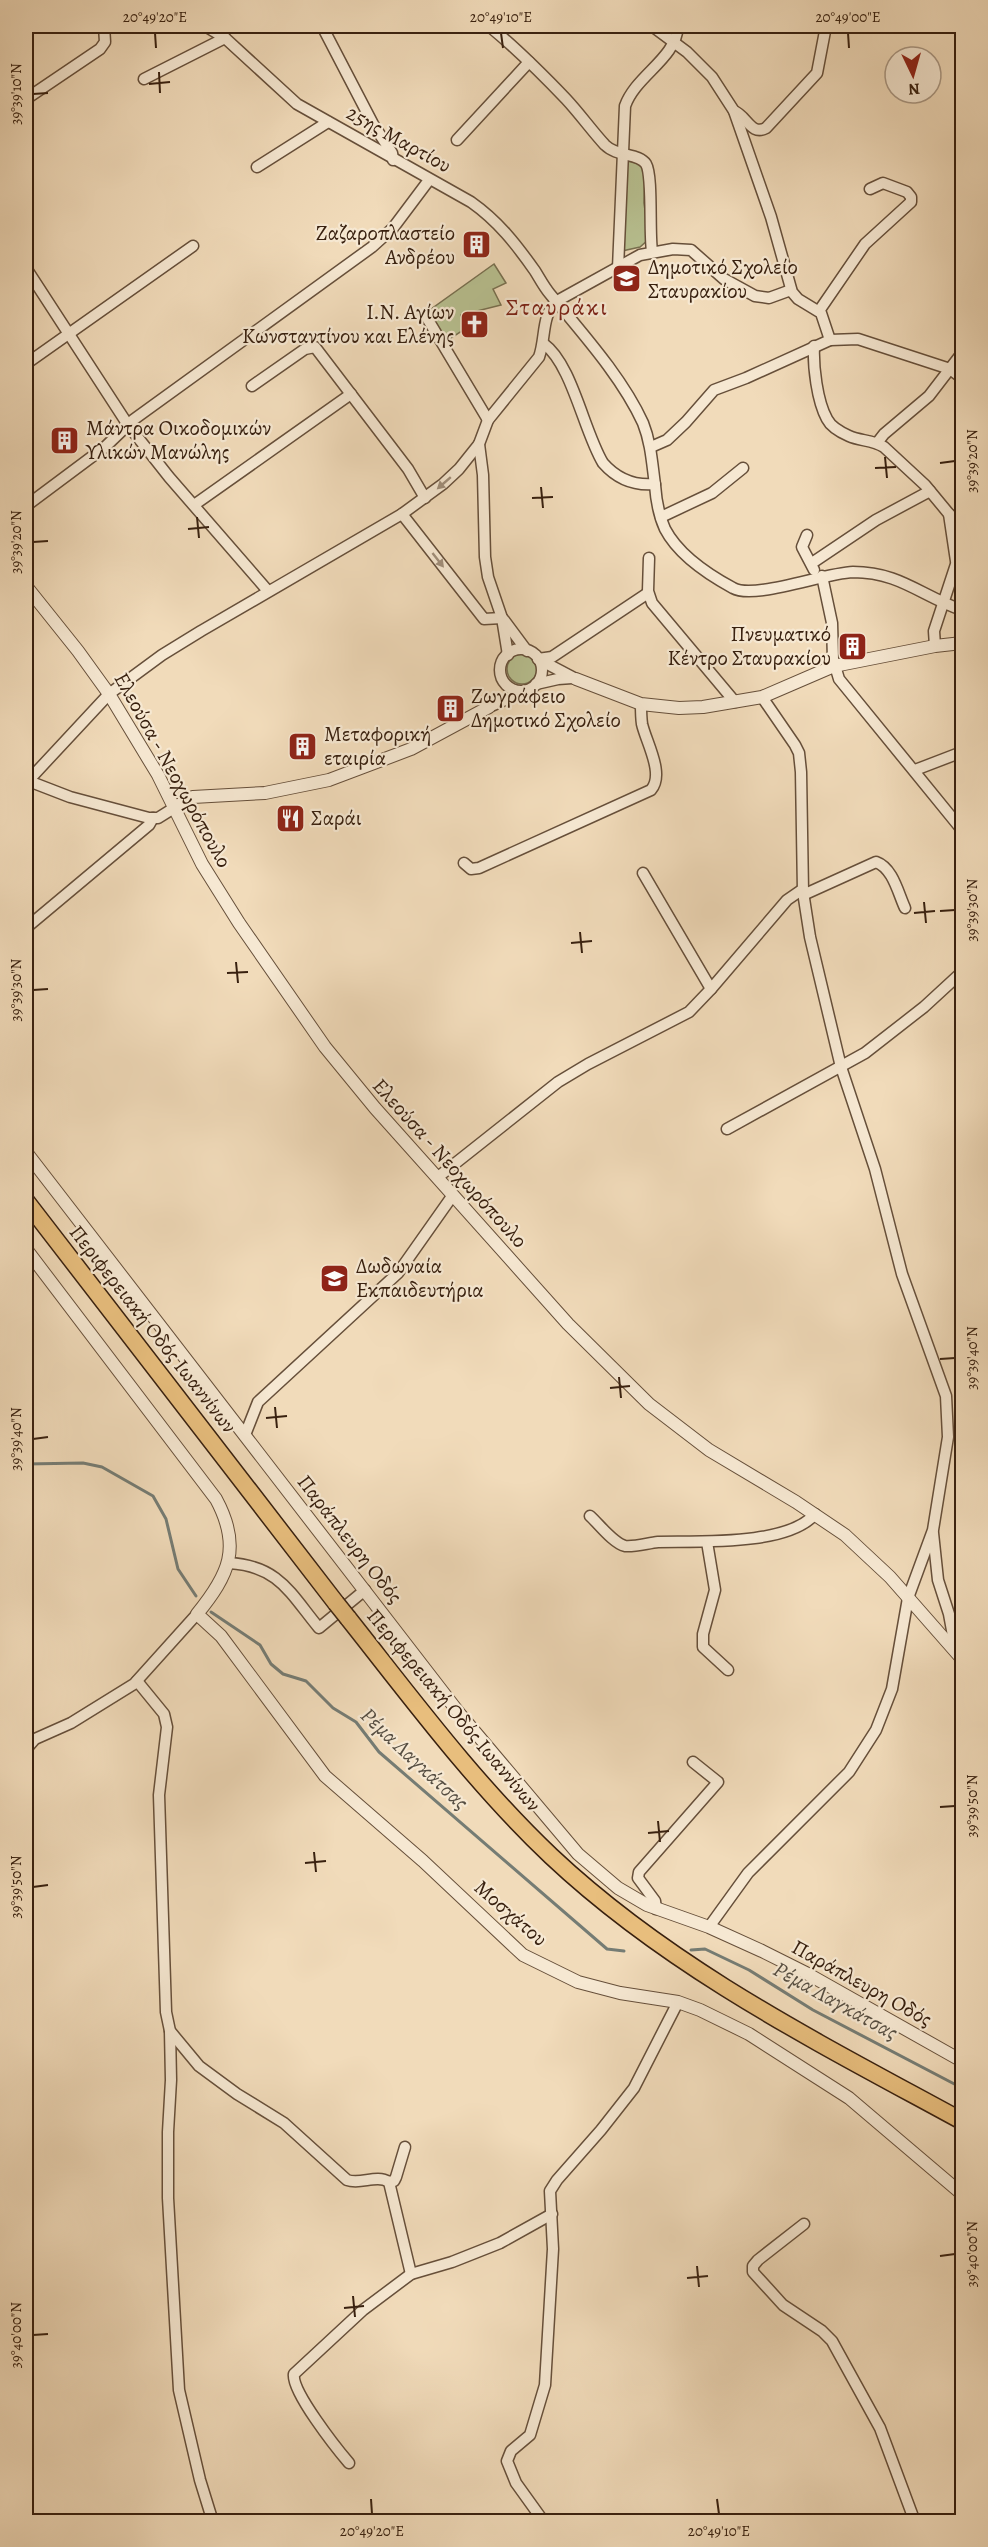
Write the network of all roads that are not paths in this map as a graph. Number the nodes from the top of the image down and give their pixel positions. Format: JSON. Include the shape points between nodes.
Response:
{"nodes":[{"id":1,"x":104,"y":26,"type":"edge"},
{"id":2,"x":205,"y":26,"type":"edge"},
{"id":3,"x":322,"y":26,"type":"edge"},
{"id":4,"x":489,"y":26,"type":"edge"},
{"id":5,"x":652,"y":26,"type":"edge"},
{"id":6,"x":678,"y":26,"type":"edge"},
{"id":7,"x":826,"y":26,"type":"edge"},
{"id":8,"x":500,"y":30,"type":"edge"},
{"id":9,"x":225,"y":38,"type":"junction"},
{"id":10,"x":674,"y":44,"type":"junction"},
{"id":11,"x":529,"y":62,"type":"junction"},
{"id":12,"x":144,"y":79,"type":"dead end"},
{"id":13,"x":26,"y":99,"type":"edge"},
{"id":14,"x":734,"y":111,"type":"junction"},
{"id":15,"x":328,"y":122,"type":"junction"},
{"id":16,"x":457,"y":140,"type":"dead end"},
{"id":17,"x":622,"y":155,"type":"junction"},
{"id":18,"x":393,"y":160,"type":"junction"},
{"id":19,"x":257,"y":167,"type":"dead end"},
{"id":20,"x":429,"y":180,"type":"junction"},
{"id":21,"x":870,"y":189,"type":"dead end"},
{"id":22,"x":193,"y":246,"type":"dead end"},
{"id":23,"x":652,"y":251,"type":"junction"},
{"id":24,"x":26,"y":268,"type":"edge"},
{"id":25,"x":618,"y":268,"type":"junction"},
{"id":26,"x":791,"y":290,"type":"junction"},
{"id":27,"x":557,"y":301,"type":"junction"},
{"id":28,"x":819,"y":311,"type":"junction"},
{"id":29,"x":427,"y":318,"type":"dead end"},
{"id":30,"x":69,"y":335,"type":"junction"},
{"id":31,"x":830,"y":340,"type":"junction"},
{"id":32,"x":544,"y":344,"type":"junction"},
{"id":33,"x":814,"y":346,"type":"junction"},
{"id":34,"x":963,"y":353,"type":"edge"},
{"id":35,"x":26,"y":364,"type":"edge"},
{"id":36,"x":950,"y":369,"type":"junction"},
{"id":37,"x":963,"y":378,"type":"edge"},
{"id":38,"x":252,"y":386,"type":"dead end"},
{"id":39,"x":351,"y":394,"type":"junction"},
{"id":40,"x":488,"y":420,"type":"junction"},
{"id":41,"x":128,"y":425,"type":"junction"},
{"id":42,"x":877,"y":443,"type":"junction"},
{"id":43,"x":479,"y":444,"type":"junction"},
{"id":44,"x":651,"y":447,"type":"junction"},
{"id":45,"x":743,"y":468,"type":"dead end"},
{"id":46,"x":654,"y":484,"type":"junction"},
{"id":47,"x":930,"y":491,"type":"junction"},
{"id":48,"x":426,"y":498,"type":"junction"},
{"id":49,"x":194,"y":505,"type":"junction"},
{"id":50,"x":26,"y":506,"type":"edge"},
{"id":51,"x":402,"y":514,"type":"junction"},
{"id":52,"x":949,"y":514,"type":"junction"},
{"id":53,"x":661,"y":517,"type":"junction"},
{"id":54,"x":963,"y":525,"type":"edge"},
{"id":55,"x":807,"y":535,"type":"dead end"},
{"id":56,"x":963,"y":546,"type":"edge"},
{"id":57,"x":649,"y":558,"type":"dead end"},
{"id":58,"x":956,"y":561,"type":"junction"},
{"id":59,"x":812,"y":563,"type":"junction"},
{"id":60,"x":819,"y":576,"type":"junction"},
{"id":61,"x":26,"y":586,"type":"edge"},
{"id":62,"x":267,"y":591,"type":"junction"},
{"id":63,"x":648,"y":593,"type":"junction"},
{"id":64,"x":943,"y":604,"type":"junction"},
{"id":65,"x":963,"y":610,"type":"edge"},
{"id":66,"x":502,"y":618,"type":"junction"},
{"id":67,"x":963,"y":643,"type":"edge"},
{"id":68,"x":934,"y":646,"type":"junction"},
{"id":69,"x":527,"y":651,"type":"junction"},
{"id":70,"x":508,"y":655,"type":"junction"},
{"id":71,"x":538,"y":659,"type":"junction"},
{"id":72,"x":834,"y":666,"type":"junction"},
{"id":73,"x":502,"y":679,"type":"junction"},
{"id":74,"x":576,"y":679,"type":"junction"},
{"id":75,"x":536,"y":684,"type":"junction"},
{"id":76,"x":525,"y":691,"type":"junction"},
{"id":77,"x":109,"y":694,"type":"junction"},
{"id":78,"x":762,"y":697,"type":"junction"},
{"id":79,"x":735,"y":702,"type":"junction"},
{"id":80,"x":641,"y":704,"type":"junction"},
{"id":81,"x":489,"y":707,"type":"junction"},
{"id":82,"x":963,"y":752,"type":"edge"},
{"id":83,"x":915,"y":770,"type":"junction"},
{"id":84,"x":27,"y":781,"type":"edge"},
{"id":85,"x":174,"y":807,"type":"junction"},
{"id":86,"x":153,"y":818,"type":"junction"},
{"id":87,"x":963,"y":830,"type":"edge"},
{"id":88,"x":464,"y":863,"type":"dead end"},
{"id":89,"x":643,"y":873,"type":"dead end"},
{"id":90,"x":803,"y":892,"type":"junction"},
{"id":91,"x":905,"y":908,"type":"dead end"},
{"id":92,"x":26,"y":928,"type":"edge"},
{"id":93,"x":963,"y":972,"type":"edge"},
{"id":94,"x":711,"y":989,"type":"junction"},
{"id":95,"x":841,"y":1066,"type":"junction"},
{"id":96,"x":727,"y":1130,"type":"dead end"},
{"id":97,"x":26,"y":1152,"type":"edge"},
{"id":98,"x":438,"y":1177,"type":"junction"},
{"id":99,"x":453,"y":1195,"type":"junction"},
{"id":100,"x":26,"y":1201,"type":"edge"},
{"id":101,"x":26,"y":1249,"type":"edge"},
{"id":102,"x":245,"y":1435,"type":"junction"},
{"id":103,"x":815,"y":1514,"type":"junction"},
{"id":104,"x":590,"y":1516,"type":"dead end"},
{"id":105,"x":933,"y":1530,"type":"junction"},
{"id":106,"x":707,"y":1542,"type":"junction"},
{"id":107,"x":229,"y":1563,"type":"junction"},
{"id":108,"x":365,"y":1590,"type":"junction"},
{"id":109,"x":908,"y":1598,"type":"junction"},
{"id":110,"x":197,"y":1614,"type":"junction"},
{"id":111,"x":959,"y":1655,"type":"edge"},
{"id":112,"x":728,"y":1670,"type":"dead end"},
{"id":113,"x":137,"y":1681,"type":"junction"},
{"id":114,"x":26,"y":1756,"type":"edge"},
{"id":115,"x":693,"y":1762,"type":"dead end"},
{"id":116,"x":656,"y":1909,"type":"junction"},
{"id":117,"x":709,"y":1928,"type":"junction"},
{"id":118,"x":678,"y":2002,"type":"junction"},
{"id":119,"x":170,"y":2031,"type":"junction"},
{"id":120,"x":963,"y":2061,"type":"edge"},
{"id":121,"x":963,"y":2121,"type":"edge"},
{"id":122,"x":405,"y":2147,"type":"dead end"},
{"id":123,"x":389,"y":2182,"type":"junction"},
{"id":124,"x":963,"y":2194,"type":"edge"},
{"id":125,"x":552,"y":2214,"type":"junction"},
{"id":126,"x":804,"y":2224,"type":"dead end"},
{"id":127,"x":411,"y":2274,"type":"junction"},
{"id":128,"x":349,"y":2463,"type":"dead end"},
{"id":129,"x":213,"y":2522,"type":"edge"},
{"id":130,"x":544,"y":2522,"type":"edge"},
{"id":131,"x":915,"y":2522,"type":"edge"}],
"edges":[{"from":1,"to":13,"type":"street","via":[[105,42],[100,50]]},
{"from":2,"to":9,"type":"street","name":"25ης Μαρτίου"},
{"from":3,"to":18,"type":"street"},
{"from":4,"to":8,"type":"street"},
{"from":5,"to":10,"type":"street"},
{"from":6,"to":10,"type":"street"},
{"from":7,"to":14,"type":"street","via":[[817,73],[766,128],[754,130]]},
{"from":8,"to":11,"type":"street"},
{"from":9,"to":12,"type":"street"},
{"from":9,"to":15,"type":"street","name":"25ης Μαρτίου","via":[[286,95]]},
{"from":10,"to":14,"type":"street","via":[[712,77]]},
{"from":10,"to":17,"type":"street","via":[[626,101]]},
{"from":11,"to":16,"type":"street"},
{"from":11,"to":17,"type":"street","via":[[606,146]]},
{"from":14,"to":26,"type":"street","via":[[771,217]]},
{"from":15,"to":18,"type":"street","name":"25ης Μαρτίου"},
{"from":15,"to":19,"type":"street"},
{"from":17,"to":23,"type":"street","via":[[642,159],[649,171]]},
{"from":17,"to":25,"type":"street"},
{"from":18,"to":20,"type":"street","name":"25ης Μαρτίου"},
{"from":20,"to":27,"type":"street","name":"25ης Μαρτίου","via":[[488,214],[509,235]]},
{"from":20,"to":41,"type":"street","via":[[393,228],[372,247]]},
{"from":21,"to":28,"type":"street","via":[[883,183],[907,192],[911,202],[865,243]]},
{"from":22,"to":30,"type":"street"},
{"from":23,"to":25,"type":"street"},
{"from":23,"to":26,"type":"street","via":[[691,250],[723,279],[758,297],[773,297]]},
{"from":24,"to":30,"type":"street"},
{"from":25,"to":27,"type":"street"},
{"from":26,"to":28,"type":"street","via":[[795,297]]},
{"from":27,"to":32,"type":"street","via":[[548,311]]},
{"from":27,"to":44,"type":"street","name":"25ης Μαρτίου","via":[[631,401]]},
{"from":28,"to":31,"type":"street"},
{"from":29,"to":40,"type":"street"},
{"from":30,"to":35,"type":"street"},
{"from":30,"to":41,"type":"street"},
{"from":31,"to":33,"type":"street"},
{"from":31,"to":36,"type":"street","via":[[858,339]]},
{"from":32,"to":40,"type":"street","via":[[539,357]]},
{"from":32,"to":46,"type":"street","via":[[570,382],[603,463],[627,481]]},
{"from":33,"to":42,"type":"street","via":[[815,372],[828,421],[850,436]]},
{"from":33,"to":44,"type":"street","via":[[714,390],[668,440]]},
{"from":34,"to":36,"type":"street"},
{"from":36,"to":37,"type":"street"},
{"from":36,"to":42,"type":"street","via":[[929,396]]},
{"from":38,"to":39,"type":"street","via":[[313,346]]},
{"from":39,"to":48,"type":"street"},
{"from":39,"to":49,"type":"street"},
{"from":40,"to":43,"type":"street"},
{"from":41,"to":49,"type":"street"},
{"from":41,"to":50,"type":"street"},
{"from":42,"to":47,"type":"street"},
{"from":43,"to":48,"type":"street","one_way":true,"via":[[459,469]]},
{"from":43,"to":66,"type":"street","via":[[484,557]]},
{"from":44,"to":46,"type":"street","name":"25ης Μαρτίου"},
{"from":45,"to":53,"type":"street","via":[[712,493]]},
{"from":46,"to":53,"type":"street","name":"25ης Μαρτίου"},
{"from":47,"to":52,"type":"street"},
{"from":47,"to":59,"type":"street","via":[[876,520]]},
{"from":48,"to":51,"type":"street"},
{"from":49,"to":62,"type":"street"},
{"from":51,"to":62,"type":"street"},
{"from":51,"to":66,"type":"street","one_way":true,"via":[[484,619]]},
{"from":52,"to":54,"type":"street"},
{"from":52,"to":58,"type":"street"},
{"from":53,"to":60,"type":"street","name":"25ης Μαρτίου","via":[[672,539],[693,560],[738,591],[762,590]]},
{"from":55,"to":59,"type":"street","via":[[802,546]]},
{"from":56,"to":58,"type":"street"},
{"from":57,"to":63,"type":"street"},
{"from":58,"to":64,"type":"street"},
{"from":59,"to":60,"type":"street"},
{"from":60,"to":64,"type":"street","name":"25ης Μαρτίου","via":[[852,572],[888,576]]},
{"from":60,"to":72,"type":"street","via":[[832,623]]},
{"from":61,"to":77,"type":"street","name":"Ελεούσα - Νεοχωρόπουλο"},
{"from":62,"to":77,"type":"street","via":[[162,655]]},
{"from":63,"to":71,"type":"street","via":[[552,657]]},
{"from":63,"to":79,"type":"street","via":[[657,610]]},
{"from":64,"to":65,"type":"street","name":"25ης Μαρτίου"},
{"from":64,"to":68,"type":"street","via":[[934,631]]},
{"from":66,"to":69,"type":"street"},
{"from":66,"to":70,"type":"street"},
{"from":67,"to":68,"type":"street"},
{"from":68,"to":72,"type":"street"},
{"from":69,"to":70,"type":"street"},
{"from":69,"to":71,"type":"street"},
{"from":70,"to":73,"type":"street","via":[[501,666]]},
{"from":71,"to":74,"type":"street"},
{"from":71,"to":75,"type":"street","via":[[542,672]]},
{"from":72,"to":78,"type":"street"},
{"from":72,"to":83,"type":"street","via":[[839,678]]},
{"from":73,"to":76,"type":"street","via":[[512,689]]},
{"from":73,"to":81,"type":"street"},
{"from":74,"to":75,"type":"street"},
{"from":74,"to":80,"type":"street"},
{"from":75,"to":76,"type":"street"},
{"from":76,"to":81,"type":"street"},
{"from":77,"to":84,"type":"street"},
{"from":77,"to":85,"type":"street","name":"Ελεούσα - Νεοχωρόπουλο"},
{"from":78,"to":79,"type":"street"},
{"from":78,"to":90,"type":"street","via":[[799,753]]},
{"from":79,"to":80,"type":"street","via":[[679,708]]},
{"from":80,"to":88,"type":"street","via":[[656,776],[651,790],[479,868],[471,869]]},
{"from":81,"to":85,"type":"street","via":[[411,749],[337,777],[265,793],[193,797]]},
{"from":82,"to":83,"type":"street"},
{"from":83,"to":87,"type":"street"},
{"from":84,"to":86,"type":"street","via":[[70,797]]},
{"from":85,"to":86,"type":"street"},
{"from":85,"to":98,"type":"street","name":"Ελεούσα - Νεοχωρόπουλο","via":[[213,881],[319,1040],[368,1101]]},
{"from":86,"to":92,"type":"street"},
{"from":89,"to":94,"type":"street"},
{"from":90,"to":91,"type":"street","via":[[876,862],[888,871]]},
{"from":90,"to":94,"type":"street","via":[[787,900]]},
{"from":90,"to":95,"type":"street"},
{"from":93,"to":95,"type":"street","via":[[875,1046]]},
{"from":94,"to":98,"type":"street","via":[[689,1012],[558,1082]]},
{"from":95,"to":96,"type":"street"},
{"from":95,"to":105,"type":"street","via":[[875,1169],[902,1274],[946,1396],[948,1437]]},
{"from":97,"to":102,"type":"street","name":"Παράπλευρη Οδός"},
{"from":98,"to":99,"type":"street","name":"Ελεούσα - Νεοχωρόπουλο"},
{"from":99,"to":102,"type":"street","via":[[398,1273],[258,1402]]},
{"from":99,"to":103,"type":"street","name":"Ελεούσα - Νεοχωρόπουλο","via":[[568,1324],[649,1404],[709,1450]]},
{"from":100,"to":121,"type":"highway","name":"Περιφερειακή Οδός Ιωαννίνων","bridge":true,"via":[[472,1773],[553,1858],[619,1915],[702,1974]]},
{"from":101,"to":107,"type":"street","via":[[216,1499],[231,1534]]},
{"from":102,"to":108,"type":"street","name":"Παράπλευρη Οδός"},
{"from":103,"to":106,"type":"street","via":[[792,1529]]},
{"from":103,"to":109,"type":"street","name":"Ελεούσα - Νεοχωρόπουλο","via":[[870,1557]]},
{"from":104,"to":106,"type":"street","via":[[624,1545]]},
{"from":105,"to":109,"type":"street"},
{"from":105,"to":111,"type":"street","via":[[938,1580]]},
{"from":106,"to":112,"type":"street","via":[[715,1590],[703,1647]]},
{"from":107,"to":108,"type":"street","via":[[268,1572],[320,1628]]},
{"from":107,"to":110,"type":"street"},
{"from":108,"to":116,"type":"street","name":"Παράπλευρη Οδός","via":[[459,1713],[567,1842],[613,1884]]},
{"from":109,"to":111,"type":"street","name":"Ελεούσα - Νεοχωρόπουλο"},
{"from":109,"to":117,"type":"street","via":[[892,1689],[876,1730],[849,1772],[748,1873]]},
{"from":110,"to":113,"type":"street"},
{"from":110,"to":118,"type":"street","name":"Μοσχάτου","via":[[221,1636],[325,1776],[423,1861],[514,1948],[588,1985]]},
{"from":113,"to":114,"type":"street","via":[[71,1724],[35,1739]]},
{"from":113,"to":119,"type":"street","via":[[164,1714],[167,1726],[159,1802],[166,2012]]},
{"from":115,"to":116,"type":"street","via":[[718,1782],[639,1872],[638,1878],[655,1901]]},
{"from":116,"to":117,"type":"street","name":"Παράπλευρη Οδός"},
{"from":117,"to":120,"type":"street","name":"Παράπλευρη Οδός","via":[[806,1973]]},
{"from":118,"to":124,"type":"street","name":"Μοσχάτου","via":[[749,2034],[849,2098]]},
{"from":118,"to":125,"type":"street","via":[[634,2088],[553,2186],[549,2196]]},
{"from":119,"to":123,"type":"street","via":[[207,2073],[284,2123],[345,2178],[354,2182]]},
{"from":119,"to":129,"type":"street","via":[[168,2198],[179,2390]]},
{"from":122,"to":123,"type":"street","via":[[396,2177]]},
{"from":123,"to":127,"type":"street"},
{"from":125,"to":127,"type":"street","via":[[500,2243]]},
{"from":125,"to":130,"type":"street","via":[[544,2385],[530,2435],[511,2451],[507,2461],[516,2483]]},
{"from":126,"to":131,"type":"street","via":[[758,2260],[753,2272],[783,2305],[832,2341],[880,2428]]},
{"from":127,"to":128,"type":"street","via":[[363,2310],[293,2376],[313,2415]]}]}
